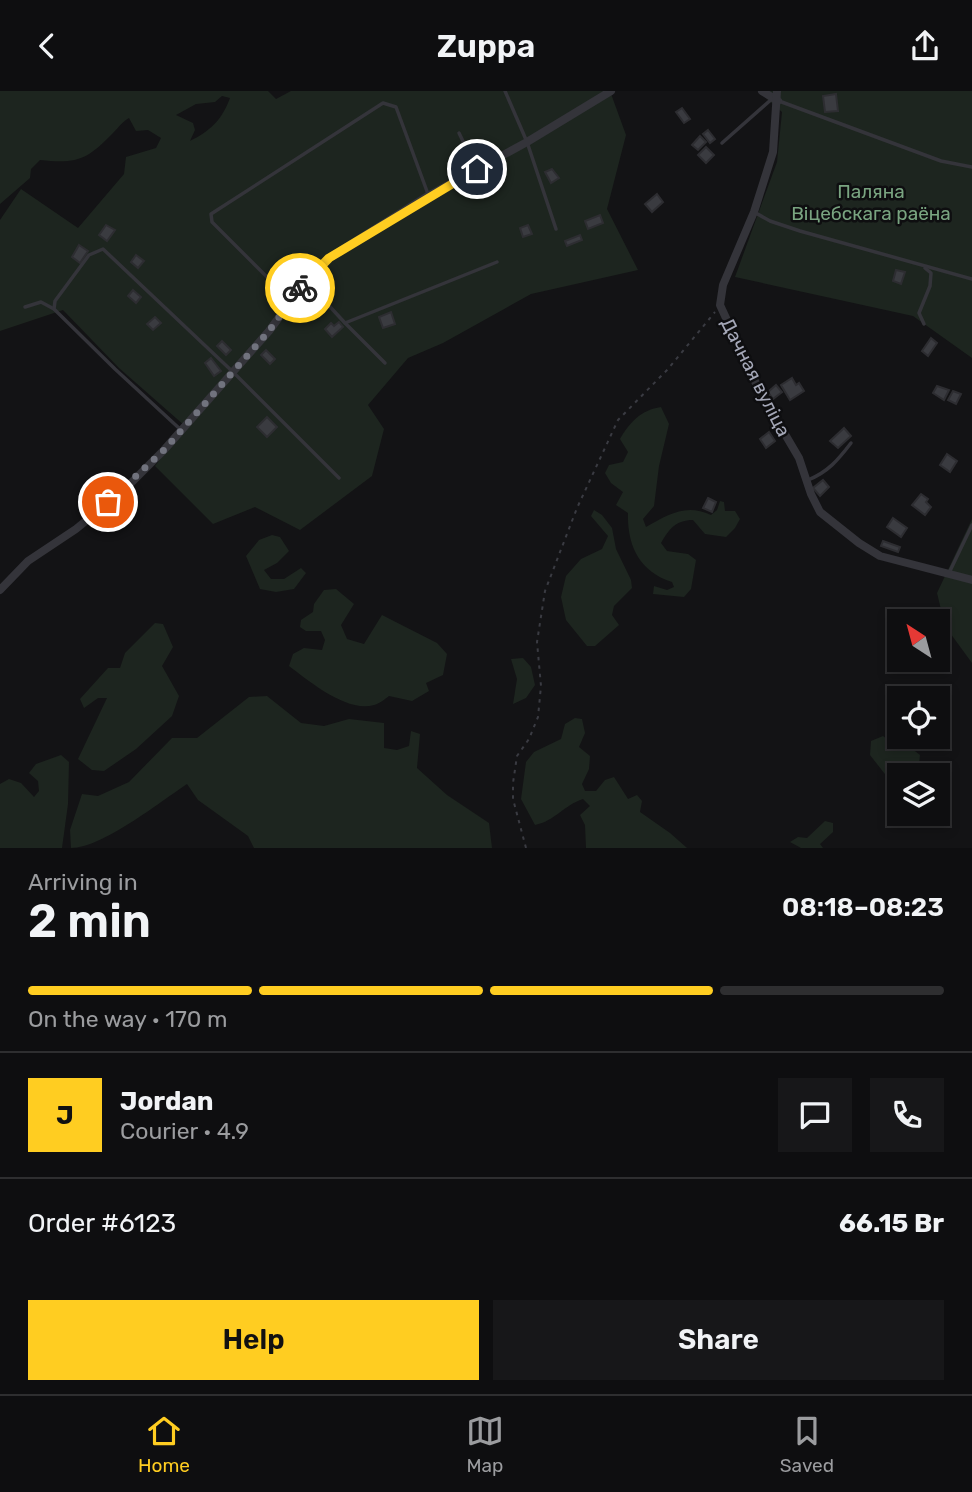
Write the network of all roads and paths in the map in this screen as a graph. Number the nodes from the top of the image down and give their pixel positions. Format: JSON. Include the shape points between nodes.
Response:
{"nodes":[{"id":1,"x":505,"y":91,"type":"edge"},
{"id":2,"x":611,"y":91,"type":"edge"},
{"id":3,"x":762,"y":91,"type":"edge"},
{"id":4,"x":776,"y":97,"type":"edge"},
{"id":5,"x":459,"y":133,"type":"dead end"},
{"id":6,"x":527,"y":142,"type":"junction"},
{"id":7,"x":722,"y":143,"type":"dead end"},
{"id":8,"x":972,"y":167,"type":"edge"},
{"id":9,"x":477,"y":169,"type":"junction"},
{"id":10,"x":428,"y":196,"type":"junction"},
{"id":11,"x":754,"y":212,"type":"junction"},
{"id":12,"x":556,"y":229,"type":"dead end"},
{"id":13,"x":497,"y":262,"type":"dead end"},
{"id":14,"x":924,"y":266,"type":"junction"},
{"id":15,"x":972,"y":279,"type":"edge"},
{"id":16,"x":306,"y":281,"type":"junction"},
{"id":17,"x":720,"y":305,"type":"junction"},
{"id":18,"x":25,"y":307,"type":"dead end"},
{"id":19,"x":54,"y":309,"type":"junction"},
{"id":20,"x":345,"y":323,"type":"junction"},
{"id":21,"x":924,"y":324,"type":"dead end"},
{"id":22,"x":384,"y":363,"type":"dead end"},
{"id":23,"x":233,"y":372,"type":"junction"},
{"id":24,"x":181,"y":430,"type":"junction"},
{"id":25,"x":851,"y":443,"type":"dead end"},
{"id":26,"x":339,"y":478,"type":"dead end"},
{"id":27,"x":806,"y":481,"type":"junction"},
{"id":28,"x":972,"y":526,"type":"edge"},
{"id":29,"x":948,"y":575,"type":"junction"},
{"id":30,"x":972,"y":580,"type":"edge"},
{"id":31,"x":0,"y":590,"type":"edge"},
{"id":32,"x":526,"y":848,"type":"edge"}],
"edges":[{"from":1,"to":6,"type":"lane"},
{"from":2,"to":6,"type":"street"},
{"from":3,"to":4,"type":"street"},
{"from":4,"to":7,"type":"lane"},
{"from":4,"to":8,"type":"lane","via":[[941,161]]},
{"from":4,"to":11,"type":"street","name":"Дачная вуліца","via":[[773,152]]},
{"from":5,"to":9,"type":"lane"},
{"from":6,"to":9,"type":"street"},
{"from":6,"to":12,"type":"lane"},
{"from":9,"to":10,"type":"street"},
{"from":10,"to":16,"type":"street","via":[[329,258]]},
{"from":10,"to":16,"type":"lane","via":[[396,107],[383,103],[212,214],[212,222],[274,284],[283,289]]},
{"from":11,"to":14,"type":"lane","via":[[770,221]]},
{"from":11,"to":17,"type":"street","name":"Дачная вуліца","via":[[723,285]]},
{"from":13,"to":20,"type":"lane"},
{"from":14,"to":15,"type":"lane"},
{"from":14,"to":21,"type":"lane","via":[[931,273],[919,313]]},
{"from":16,"to":20,"type":"lane"},
{"from":16,"to":23,"type":"street"},
{"from":17,"to":27,"type":"street","name":"Дачная вуліца","via":[[759,390],[799,458]]},
{"from":17,"to":32,"type":"path","via":[[668,369],[618,420],[545,591],[537,642],[538,717],[517,756],[513,783]]},
{"from":18,"to":19,"type":"lane","via":[[41,302]]},
{"from":19,"to":23,"type":"lane","via":[[55,301],[89,255],[103,249]]},
{"from":19,"to":24,"type":"lane"},
{"from":20,"to":22,"type":"lane"},
{"from":23,"to":24,"type":"street"},
{"from":23,"to":26,"type":"lane"},
{"from":24,"to":31,"type":"street","via":[[125,489],[28,561]]},
{"from":25,"to":27,"type":"lane","via":[[824,474]]},
{"from":27,"to":29,"type":"street","name":"Дачная вуліца","via":[[820,512],[859,543],[880,556]]},
{"from":28,"to":29,"type":"lane"},
{"from":29,"to":30,"type":"street","name":"Дачная вуліца"}]}
